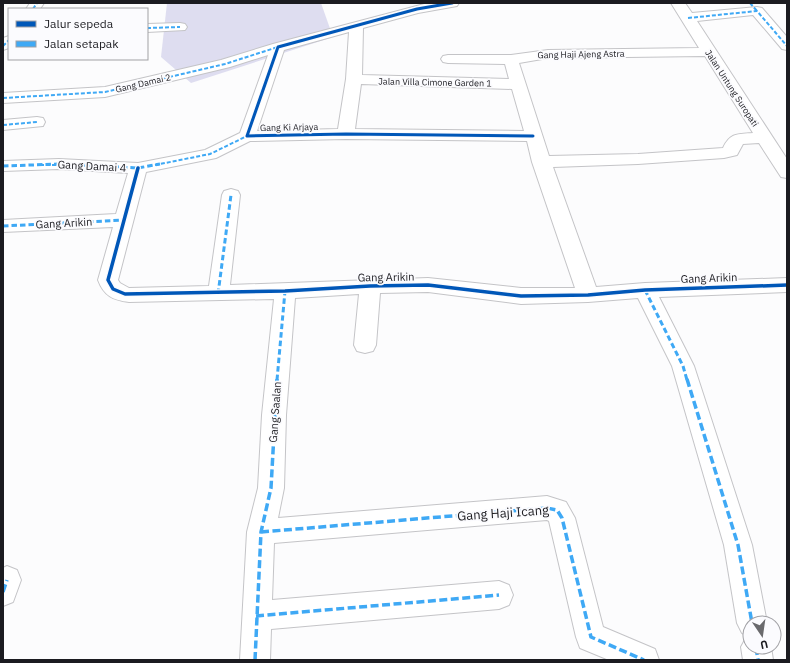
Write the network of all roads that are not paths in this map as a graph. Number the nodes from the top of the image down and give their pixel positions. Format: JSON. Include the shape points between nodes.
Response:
{"nodes":[{"id":1,"x":452,"y":3,"type":"edge"},
{"id":2,"x":678,"y":3,"type":"edge"},
{"id":3,"x":753,"y":7,"type":"edge"},
{"id":4,"x":688,"y":18,"type":"junction"},
{"id":5,"x":180,"y":27,"type":"dead end"},
{"id":6,"x":356,"y":27,"type":"junction"},
{"id":7,"x":148,"y":28,"type":"edge"},
{"id":8,"x":278,"y":46,"type":"junction"},
{"id":9,"x":787,"y":46,"type":"edge"},
{"id":10,"x":708,"y":52,"type":"junction"},
{"id":11,"x":448,"y":59,"type":"dead end"},
{"id":12,"x":511,"y":60,"type":"junction"},
{"id":13,"x":354,"y":79,"type":"junction"},
{"id":14,"x":517,"y":84,"type":"junction"},
{"id":15,"x":3,"y":98,"type":"edge"},
{"id":16,"x":37,"y":122,"type":"dead end"},
{"id":17,"x":3,"y":125,"type":"edge"},
{"id":18,"x":346,"y":134,"type":"junction"},
{"id":19,"x":247,"y":136,"type":"junction"},
{"id":20,"x":533,"y":136,"type":"junction"},
{"id":21,"x":765,"y":138,"type":"junction"},
{"id":22,"x":542,"y":162,"type":"junction"},
{"id":23,"x":3,"y":166,"type":"edge"},
{"id":24,"x":138,"y":168,"type":"junction"},
{"id":25,"x":787,"y":173,"type":"edge"},
{"id":26,"x":231,"y":195,"type":"dead end"},
{"id":27,"x":125,"y":220,"type":"junction"},
{"id":28,"x":3,"y":226,"type":"edge"},
{"id":29,"x":787,"y":285,"type":"edge"},
{"id":30,"x":370,"y":286,"type":"junction"},
{"id":31,"x":645,"y":290,"type":"junction"},
{"id":32,"x":285,"y":291,"type":"junction"},
{"id":33,"x":218,"y":294,"type":"junction"},
{"id":34,"x":588,"y":295,"type":"junction"},
{"id":35,"x":365,"y":345,"type":"dead end"},
{"id":36,"x":261,"y":532,"type":"junction"},
{"id":37,"x":499,"y":595,"type":"dead end"},
{"id":38,"x":751,"y":615,"type":"edge"},
{"id":39,"x":256,"y":616,"type":"junction"},
{"id":40,"x":255,"y":660,"type":"edge"},
{"id":41,"x":644,"y":660,"type":"edge"}],
"edges":[{"from":1,"to":6,"type":"street","via":[[417,9]]},
{"from":2,"to":4,"type":"street","name":"Jalan Untung Suropati"},
{"from":3,"to":4,"type":"street"},
{"from":3,"to":9,"type":"street"},
{"from":4,"to":10,"type":"street","name":"Jalan Untung Suropati"},
{"from":5,"to":7,"type":"street"},
{"from":6,"to":8,"type":"street"},
{"from":6,"to":13,"type":"street"},
{"from":8,"to":15,"type":"street","name":"Gang Damai 2","via":[[225,64],[105,92]]},
{"from":8,"to":19,"type":"street","name":"Gang Ki Arjaya"},
{"from":10,"to":12,"type":"street","name":"Gang Haji Ajeng Astra","via":[[543,54]]},
{"from":10,"to":21,"type":"street","name":"Jalan Untung Suropati"},
{"from":11,"to":12,"type":"street","name":"Gang Haji Ajeng Astra"},
{"from":12,"to":14,"type":"street"},
{"from":13,"to":14,"type":"street","name":"Jalan Villa Cimone Garden 1"},
{"from":13,"to":18,"type":"street"},
{"from":14,"to":20,"type":"street"},
{"from":16,"to":17,"type":"street"},
{"from":18,"to":19,"type":"street","name":"Gang Ki Arjaya"},
{"from":18,"to":20,"type":"street","name":"Gang Ki Arjaya"},
{"from":19,"to":24,"type":"street","name":"Gang Damai 4","via":[[210,154]]},
{"from":20,"to":22,"type":"street"},
{"from":21,"to":22,"type":"street","via":[[739,139],[734,142],[731,151],[724,153]]},
{"from":21,"to":25,"type":"street","name":"Jalan Untung Suropati"},
{"from":22,"to":34,"type":"street"},
{"from":23,"to":24,"type":"street","name":"Gang Damai 4","via":[[59,164]]},
{"from":24,"to":27,"type":"street","name":"Gang Arikin"},
{"from":26,"to":33,"type":"street"},
{"from":27,"to":28,"type":"street","name":"Gang Arikin"},
{"from":27,"to":33,"type":"street","name":"Gang Arikin","via":[[108,280],[110,288],[116,293]]},
{"from":29,"to":31,"type":"street","name":"Gang Arikin"},
{"from":30,"to":32,"type":"street","name":"Gang Arikin"},
{"from":30,"to":34,"type":"street","name":"Gang Arikin","via":[[428,285],[521,296]]},
{"from":30,"to":35,"type":"street"},
{"from":31,"to":34,"type":"street","name":"Gang Arikin"},
{"from":31,"to":38,"type":"street","via":[[683,366],[738,545]]},
{"from":32,"to":33,"type":"street","name":"Gang Arikin"},
{"from":32,"to":36,"type":"street","name":"Gang Saalan","via":[[270,488]]},
{"from":36,"to":39,"type":"street","name":"Gang Saalan"},
{"from":36,"to":41,"type":"street","name":"Gang Haji Icang","via":[[547,508],[557,510],[562,518],[591,637]]},
{"from":37,"to":39,"type":"street"},
{"from":39,"to":40,"type":"street","name":"Gang Saalan"}]}
